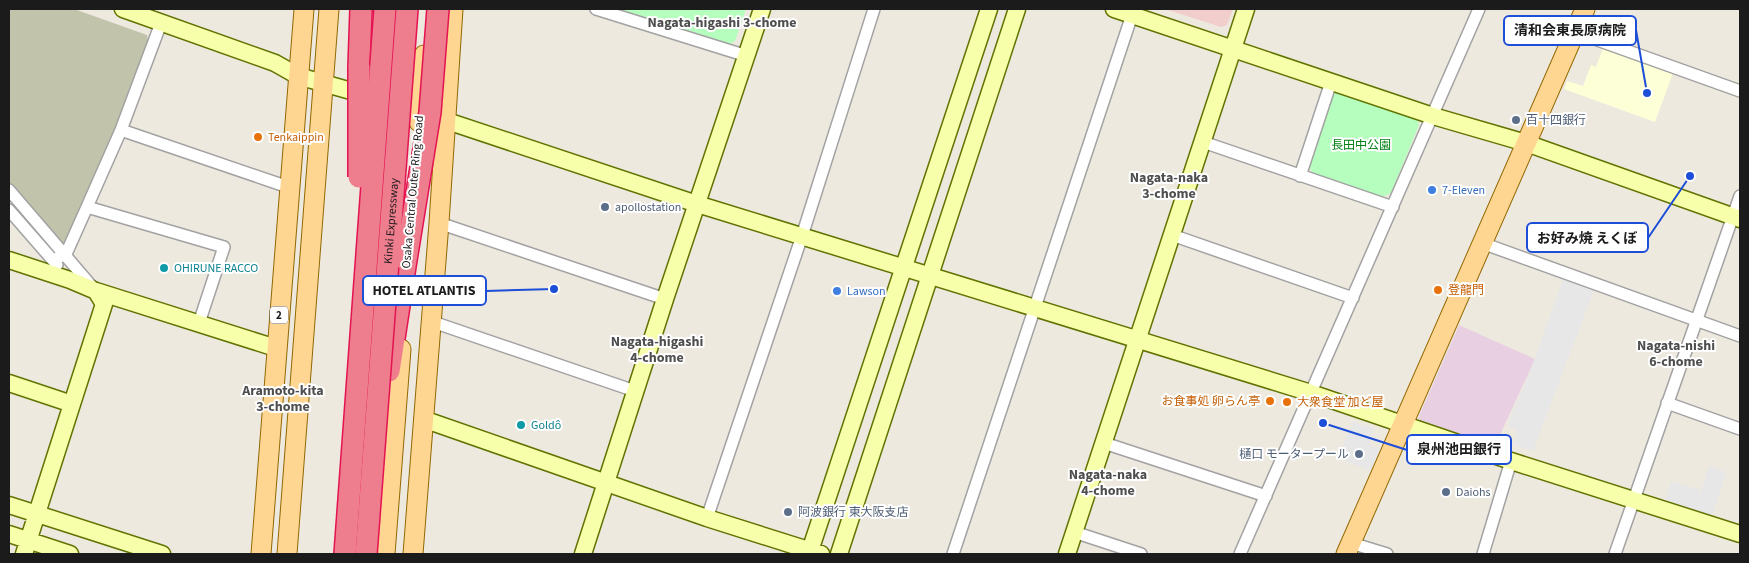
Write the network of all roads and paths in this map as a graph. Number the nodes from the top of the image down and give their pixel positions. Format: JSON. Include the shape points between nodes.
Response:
{"nodes":[{"id":1,"x":123,"y":9,"type":"edge"},
{"id":2,"x":304,"y":9,"type":"edge"},
{"id":3,"x":329,"y":9,"type":"edge"},
{"id":4,"x":361,"y":9,"type":"edge"},
{"id":5,"x":385,"y":9,"type":"edge"},
{"id":6,"x":407,"y":9,"type":"edge"},
{"id":7,"x":424,"y":9,"type":"edge"},
{"id":8,"x":428,"y":9,"type":"edge"},
{"id":9,"x":438,"y":9,"type":"edge"},
{"id":10,"x":453,"y":9,"type":"edge"},
{"id":11,"x":596,"y":9,"type":"edge"},
{"id":12,"x":762,"y":9,"type":"edge"},
{"id":13,"x":874,"y":9,"type":"edge"},
{"id":14,"x":989,"y":9,"type":"edge"},
{"id":15,"x":1017,"y":9,"type":"edge"},
{"id":16,"x":1114,"y":9,"type":"edge"},
{"id":17,"x":1246,"y":9,"type":"edge"},
{"id":18,"x":1479,"y":9,"type":"edge"},
{"id":19,"x":1585,"y":9,"type":"edge"},
{"id":20,"x":1132,"y":15,"type":"junction"},
{"id":21,"x":163,"y":16,"type":"edge"},
{"id":22,"x":1575,"y":32,"type":"junction"},
{"id":23,"x":1233,"y":48,"type":"junction"},
{"id":24,"x":747,"y":56,"type":"junction"},
{"id":25,"x":298,"y":76,"type":"junction"},
{"id":26,"x":1331,"y":82,"type":"junction"},
{"id":27,"x":323,"y":83,"type":"junction"},
{"id":28,"x":1740,"y":91,"type":"edge"},
{"id":29,"x":420,"y":111,"type":"junction"},
{"id":30,"x":1432,"y":116,"type":"junction"},
{"id":31,"x":444,"y":120,"type":"junction"},
{"id":32,"x":121,"y":130,"type":"junction"},
{"id":33,"x":1203,"y":142,"type":"junction"},
{"id":34,"x":1526,"y":143,"type":"junction"},
{"id":35,"x":1300,"y":176,"type":"junction"},
{"id":36,"x":291,"y":188,"type":"junction"},
{"id":37,"x":9,"y":190,"type":"edge"},
{"id":38,"x":1740,"y":196,"type":"edge"},
{"id":39,"x":697,"y":204,"type":"junction"},
{"id":40,"x":87,"y":207,"type":"junction"},
{"id":41,"x":1393,"y":207,"type":"junction"},
{"id":42,"x":9,"y":210,"type":"edge"},
{"id":43,"x":1737,"y":218,"type":"edge"},
{"id":44,"x":439,"y":224,"type":"junction"},
{"id":45,"x":802,"y":236,"type":"junction"},
{"id":46,"x":1172,"y":236,"type":"junction"},
{"id":47,"x":1482,"y":243,"type":"junction"},
{"id":48,"x":66,"y":254,"type":"junction"},
{"id":49,"x":9,"y":260,"type":"edge"},
{"id":50,"x":53,"y":260,"type":"junction"},
{"id":51,"x":406,"y":260,"type":"junction"},
{"id":52,"x":904,"y":267,"type":"junction"},
{"id":53,"x":930,"y":276,"type":"junction"},
{"id":54,"x":70,"y":280,"type":"junction"},
{"id":55,"x":433,"y":281,"type":"junction"},
{"id":56,"x":96,"y":291,"type":"junction"},
{"id":57,"x":1353,"y":298,"type":"junction"},
{"id":58,"x":665,"y":300,"type":"junction"},
{"id":59,"x":1034,"y":308,"type":"junction"},
{"id":60,"x":1696,"y":320,"type":"junction"},
{"id":61,"x":430,"y":321,"type":"junction"},
{"id":62,"x":199,"y":323,"type":"junction"},
{"id":63,"x":360,"y":332,"type":"junction"},
{"id":64,"x":1740,"y":336,"type":"edge"},
{"id":65,"x":1139,"y":340,"type":"junction"},
{"id":66,"x":276,"y":348,"type":"junction"},
{"id":67,"x":9,"y":383,"type":"edge"},
{"id":68,"x":299,"y":389,"type":"junction"},
{"id":69,"x":635,"y":391,"type":"junction"},
{"id":70,"x":1311,"y":393,"type":"junction"},
{"id":71,"x":1667,"y":403,"type":"junction"},
{"id":72,"x":72,"y":404,"type":"junction"},
{"id":73,"x":423,"y":419,"type":"junction"},
{"id":74,"x":1402,"y":424,"type":"junction"},
{"id":75,"x":394,"y":428,"type":"junction"},
{"id":76,"x":1740,"y":429,"type":"edge"},
{"id":77,"x":1104,"y":442,"type":"junction"},
{"id":78,"x":1511,"y":461,"type":"junction"},
{"id":79,"x":267,"y":473,"type":"junction"},
{"id":80,"x":606,"y":483,"type":"junction"},
{"id":81,"x":1266,"y":496,"type":"junction"},
{"id":82,"x":1633,"y":500,"type":"junction"},
{"id":83,"x":9,"y":505,"type":"edge"},
{"id":84,"x":36,"y":514,"type":"junction"},
{"id":85,"x":707,"y":518,"type":"junction"},
{"id":86,"x":1074,"y":532,"type":"junction"},
{"id":87,"x":9,"y":534,"type":"edge"},
{"id":88,"x":1740,"y":534,"type":"edge"},
{"id":89,"x":26,"y":547,"type":"edge"},
{"id":90,"x":1348,"y":549,"type":"edge"},
{"id":91,"x":813,"y":553,"type":"edge"},
{"id":92,"x":70,"y":554,"type":"edge"},
{"id":93,"x":162,"y":554,"type":"edge"},
{"id":94,"x":261,"y":554,"type":"edge"},
{"id":95,"x":287,"y":554,"type":"edge"},
{"id":96,"x":345,"y":554,"type":"edge"},
{"id":97,"x":367,"y":554,"type":"edge"},
{"id":98,"x":386,"y":554,"type":"edge"},
{"id":99,"x":413,"y":554,"type":"edge"},
{"id":100,"x":583,"y":554,"type":"edge"},
{"id":101,"x":840,"y":554,"type":"edge"},
{"id":102,"x":953,"y":554,"type":"edge"},
{"id":103,"x":1067,"y":554,"type":"edge"},
{"id":104,"x":1141,"y":554,"type":"edge"},
{"id":105,"x":1240,"y":554,"type":"edge"},
{"id":106,"x":1387,"y":554,"type":"edge"},
{"id":107,"x":1483,"y":554,"type":"edge"},
{"id":108,"x":1615,"y":554,"type":"edge"}],
"edges":[{"from":1,"to":21,"type":"street"},
{"from":2,"to":25,"type":"main road","number":"2"},
{"from":3,"to":27,"type":"main road","number":"2"},
{"from":4,"to":63,"type":"highway","bridge":true},
{"from":5,"to":63,"type":"highway","name":"Kinki Expressway","bridge":true},
{"from":6,"to":97,"type":"highway","name":"Kinki Expressway","bridge":true},
{"from":7,"to":51,"type":"highway","bridge":true},
{"from":8,"to":29,"type":"main road","name":"Osaka Central Outer Ring Road"},
{"from":9,"to":51,"type":"highway","bridge":true,"via":[[430,112]]},
{"from":10,"to":31,"type":"main road"},
{"from":11,"to":24,"type":"street"},
{"from":12,"to":24,"type":"street"},
{"from":13,"to":45,"type":"street"},
{"from":14,"to":52,"type":"street"},
{"from":15,"to":53,"type":"street"},
{"from":16,"to":20,"type":"street"},
{"from":17,"to":23,"type":"street"},
{"from":18,"to":30,"type":"street"},
{"from":19,"to":22,"type":"main road"},
{"from":20,"to":23,"type":"street"},
{"from":20,"to":59,"type":"street"},
{"from":21,"to":25,"type":"street","via":[[275,63]]},
{"from":21,"to":32,"type":"street"},
{"from":22,"to":28,"type":"street"},
{"from":22,"to":34,"type":"main road"},
{"from":23,"to":26,"type":"street"},
{"from":23,"to":33,"type":"street"},
{"from":24,"to":39,"type":"street"},
{"from":25,"to":27,"type":"street"},
{"from":25,"to":36,"type":"main road","number":"2"},
{"from":26,"to":30,"type":"street"},
{"from":26,"to":35,"type":"street"},
{"from":27,"to":29,"type":"street"},
{"from":27,"to":68,"type":"main road","number":"2"},
{"from":29,"to":31,"type":"street"},
{"from":29,"to":75,"type":"main road","name":"Osaka Central Outer Ring Road"},
{"from":30,"to":34,"type":"street"},
{"from":30,"to":41,"type":"street"},
{"from":31,"to":39,"type":"street"},
{"from":31,"to":44,"type":"main road"},
{"from":32,"to":36,"type":"street"},
{"from":32,"to":40,"type":"street"},
{"from":33,"to":35,"type":"street"},
{"from":33,"to":46,"type":"street"},
{"from":34,"to":43,"type":"street"},
{"from":34,"to":47,"type":"main road"},
{"from":35,"to":41,"type":"street"},
{"from":36,"to":66,"type":"main road","number":"2"},
{"from":37,"to":48,"type":"street"},
{"from":38,"to":43,"type":"street"},
{"from":39,"to":45,"type":"street"},
{"from":39,"to":58,"type":"street"},
{"from":40,"to":48,"type":"street"},
{"from":40,"to":62,"type":"street","via":[[224,247]]},
{"from":41,"to":57,"type":"street"},
{"from":42,"to":50,"type":"street"},
{"from":43,"to":60,"type":"street"},
{"from":44,"to":55,"type":"main road"},
{"from":44,"to":58,"type":"street"},
{"from":45,"to":52,"type":"street"},
{"from":45,"to":85,"type":"street"},
{"from":46,"to":57,"type":"street"},
{"from":46,"to":65,"type":"street"},
{"from":47,"to":60,"type":"street"},
{"from":47,"to":74,"type":"main road"},
{"from":48,"to":50,"type":"street"},
{"from":48,"to":56,"type":"street"},
{"from":49,"to":54,"type":"street"},
{"from":50,"to":54,"type":"street"},
{"from":51,"to":97,"type":"highway","bridge":true,"via":[[391,354]]},
{"from":52,"to":53,"type":"street"},
{"from":52,"to":91,"type":"street"},
{"from":53,"to":59,"type":"street"},
{"from":53,"to":101,"type":"street"},
{"from":54,"to":56,"type":"street"},
{"from":55,"to":61,"type":"main road"},
{"from":55,"to":75,"type":"main road"},
{"from":56,"to":62,"type":"street"},
{"from":56,"to":72,"type":"street","via":[[104,304]]},
{"from":57,"to":70,"type":"street"},
{"from":58,"to":69,"type":"street"},
{"from":59,"to":65,"type":"street"},
{"from":59,"to":102,"type":"street"},
{"from":60,"to":64,"type":"street"},
{"from":60,"to":71,"type":"street"},
{"from":61,"to":69,"type":"street"},
{"from":61,"to":73,"type":"main road"},
{"from":62,"to":66,"type":"street"},
{"from":63,"to":96,"type":"highway","name":"Kinki Expressway","bridge":true},
{"from":65,"to":70,"type":"street"},
{"from":65,"to":77,"type":"street"},
{"from":66,"to":79,"type":"main road","number":"2"},
{"from":67,"to":72,"type":"street"},
{"from":68,"to":79,"type":"main road","via":[[279,452]]},
{"from":68,"to":95,"type":"main road","number":"2"},
{"from":69,"to":80,"type":"street"},
{"from":70,"to":74,"type":"street"},
{"from":70,"to":81,"type":"street"},
{"from":71,"to":76,"type":"street"},
{"from":71,"to":82,"type":"street"},
{"from":72,"to":84,"type":"street"},
{"from":73,"to":80,"type":"street"},
{"from":73,"to":99,"type":"main road"},
{"from":74,"to":78,"type":"street"},
{"from":74,"to":90,"type":"main road"},
{"from":75,"to":98,"type":"main road","name":"Osaka Central Outer Ring Road"},
{"from":77,"to":81,"type":"street"},
{"from":77,"to":86,"type":"street"},
{"from":78,"to":82,"type":"street"},
{"from":78,"to":107,"type":"street"},
{"from":79,"to":94,"type":"main road","number":"2"},
{"from":80,"to":85,"type":"street"},
{"from":80,"to":100,"type":"street"},
{"from":81,"to":105,"type":"street"},
{"from":82,"to":88,"type":"street"},
{"from":82,"to":108,"type":"street"},
{"from":83,"to":84,"type":"street"},
{"from":84,"to":89,"type":"street"},
{"from":84,"to":93,"type":"street"},
{"from":85,"to":91,"type":"street"},
{"from":86,"to":103,"type":"street"},
{"from":86,"to":104,"type":"street"},
{"from":87,"to":89,"type":"street"},
{"from":89,"to":92,"type":"street"},
{"from":90,"to":106,"type":"street"}]}
